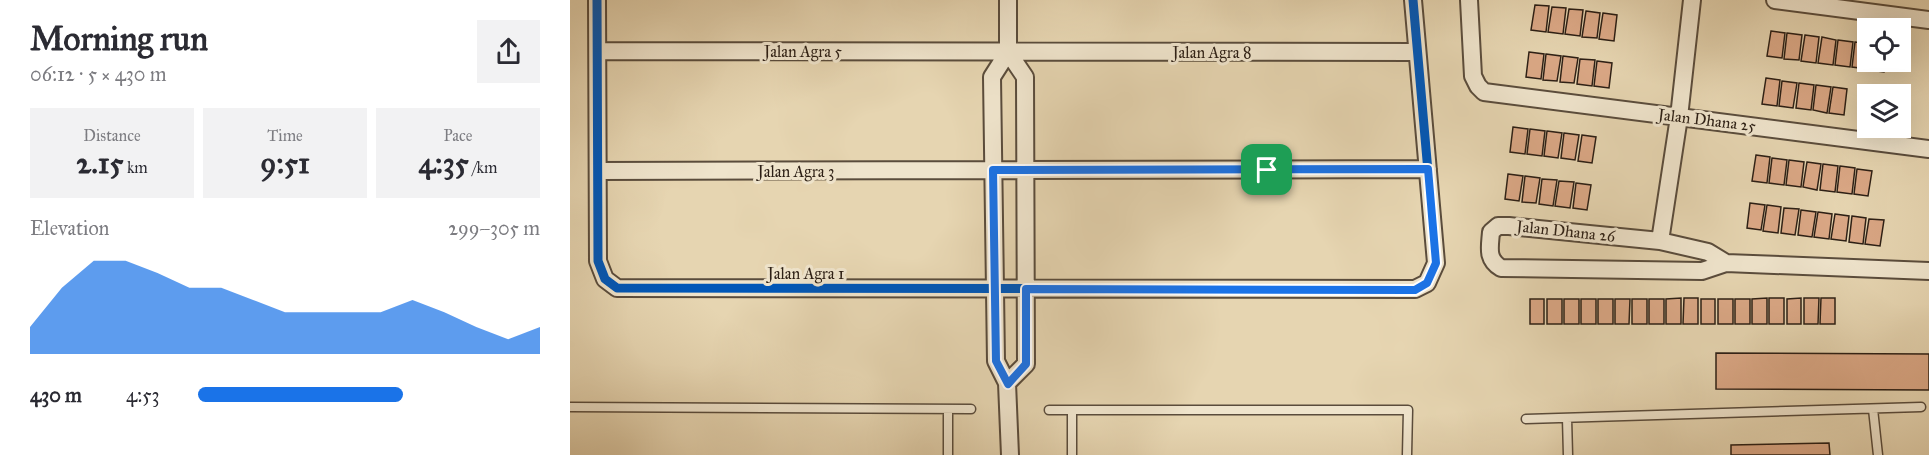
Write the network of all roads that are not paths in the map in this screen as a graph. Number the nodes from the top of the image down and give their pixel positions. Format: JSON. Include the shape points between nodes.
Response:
{"nodes":[{"id":1,"x":597,"y":0,"type":"edge"},
{"id":2,"x":1008,"y":0,"type":"edge"},
{"id":3,"x":1413,"y":0,"type":"edge"},
{"id":4,"x":1468,"y":0,"type":"edge"},
{"id":5,"x":1692,"y":0,"type":"edge"},
{"id":6,"x":1775,"y":0,"type":"edge"},
{"id":7,"x":1929,"y":20,"type":"edge"},
{"id":8,"x":598,"y":51,"type":"junction"},
{"id":9,"x":1008,"y":51,"type":"junction"},
{"id":10,"x":1417,"y":52,"type":"junction"},
{"id":11,"x":1679,"y":117,"type":"junction"},
{"id":12,"x":1929,"y":149,"type":"edge"},
{"id":13,"x":1428,"y":169,"type":"junction"},
{"id":14,"x":993,"y":170,"type":"junction"},
{"id":15,"x":1025,"y":170,"type":"junction"},
{"id":16,"x":598,"y":171,"type":"junction"},
{"id":17,"x":1660,"y":241,"type":"junction"},
{"id":18,"x":1726,"y":263,"type":"junction"},
{"id":19,"x":1929,"y":271,"type":"edge"},
{"id":20,"x":995,"y":289,"type":"junction"},
{"id":21,"x":1026,"y":289,"type":"junction"},
{"id":22,"x":1008,"y":384,"type":"junction"},
{"id":23,"x":570,"y":407,"type":"edge"},
{"id":24,"x":1921,"y":407,"type":"dead end"},
{"id":25,"x":948,"y":409,"type":"junction"},
{"id":26,"x":971,"y":409,"type":"dead end"},
{"id":27,"x":1873,"y":409,"type":"junction"},
{"id":28,"x":1049,"y":410,"type":"dead end"},
{"id":29,"x":1072,"y":410,"type":"junction"},
{"id":30,"x":1567,"y":418,"type":"junction"},
{"id":31,"x":1526,"y":420,"type":"dead end"},
{"id":32,"x":948,"y":455,"type":"edge"},
{"id":33,"x":1010,"y":455,"type":"edge"},
{"id":34,"x":1072,"y":455,"type":"edge"},
{"id":35,"x":1407,"y":455,"type":"edge"},
{"id":36,"x":1568,"y":455,"type":"edge"},
{"id":37,"x":1878,"y":455,"type":"edge"}],
"edges":[{"from":1,"to":8,"type":"street"},
{"from":2,"to":9,"type":"street"},
{"from":3,"to":10,"type":"street"},
{"from":4,"to":11,"type":"street","name":"Jalan Dhana 25","via":[[1473,76],[1484,92]]},
{"from":5,"to":11,"type":"street"},
{"from":6,"to":7,"type":"street"},
{"from":8,"to":9,"type":"street","name":"Jalan Agra 5"},
{"from":8,"to":16,"type":"street"},
{"from":9,"to":10,"type":"street","name":"Jalan Agra 8"},
{"from":9,"to":14,"type":"street","via":[[992,77]]},
{"from":9,"to":15,"type":"street","via":[[1025,77]]},
{"from":10,"to":13,"type":"street"},
{"from":11,"to":12,"type":"street","name":"Jalan Dhana 25"},
{"from":11,"to":17,"type":"street"},
{"from":13,"to":15,"type":"street","name":"Jalan Agra 3"},
{"from":13,"to":21,"type":"street","name":"Jalan Agra 1","via":[[1436,263],[1427,283],[1415,290]]},
{"from":14,"to":15,"type":"street","name":"Jalan Agra 3"},
{"from":14,"to":16,"type":"street","name":"Jalan Agra 3"},
{"from":14,"to":20,"type":"street"},
{"from":15,"to":21,"type":"street"},
{"from":16,"to":20,"type":"street","name":"Jalan Agra 1","via":[[598,261],[605,279],[617,288]]},
{"from":17,"to":18,"type":"street","name":"Jalan Dhana 26","via":[[1708,252]]},
{"from":17,"to":18,"type":"street","name":"Jalan Dhana 26","via":[[1498,226],[1491,232],[1490,255],[1501,268],[1702,271]]},
{"from":18,"to":19,"type":"street","name":"Jalan Dhana 26"},
{"from":20,"to":21,"type":"street","name":"Jalan Agra 1"},
{"from":20,"to":22,"type":"street","via":[[996,361]]},
{"from":21,"to":22,"type":"street","via":[[1026,364]]},
{"from":22,"to":33,"type":"street"},
{"from":23,"to":25,"type":"lane"},
{"from":24,"to":27,"type":"lane"},
{"from":25,"to":26,"type":"lane"},
{"from":25,"to":32,"type":"lane"},
{"from":27,"to":30,"type":"lane"},
{"from":27,"to":37,"type":"lane"},
{"from":28,"to":29,"type":"lane"},
{"from":29,"to":34,"type":"lane"},
{"from":29,"to":35,"type":"lane","via":[[1408,410]]},
{"from":30,"to":31,"type":"lane"},
{"from":30,"to":36,"type":"lane"}]}
